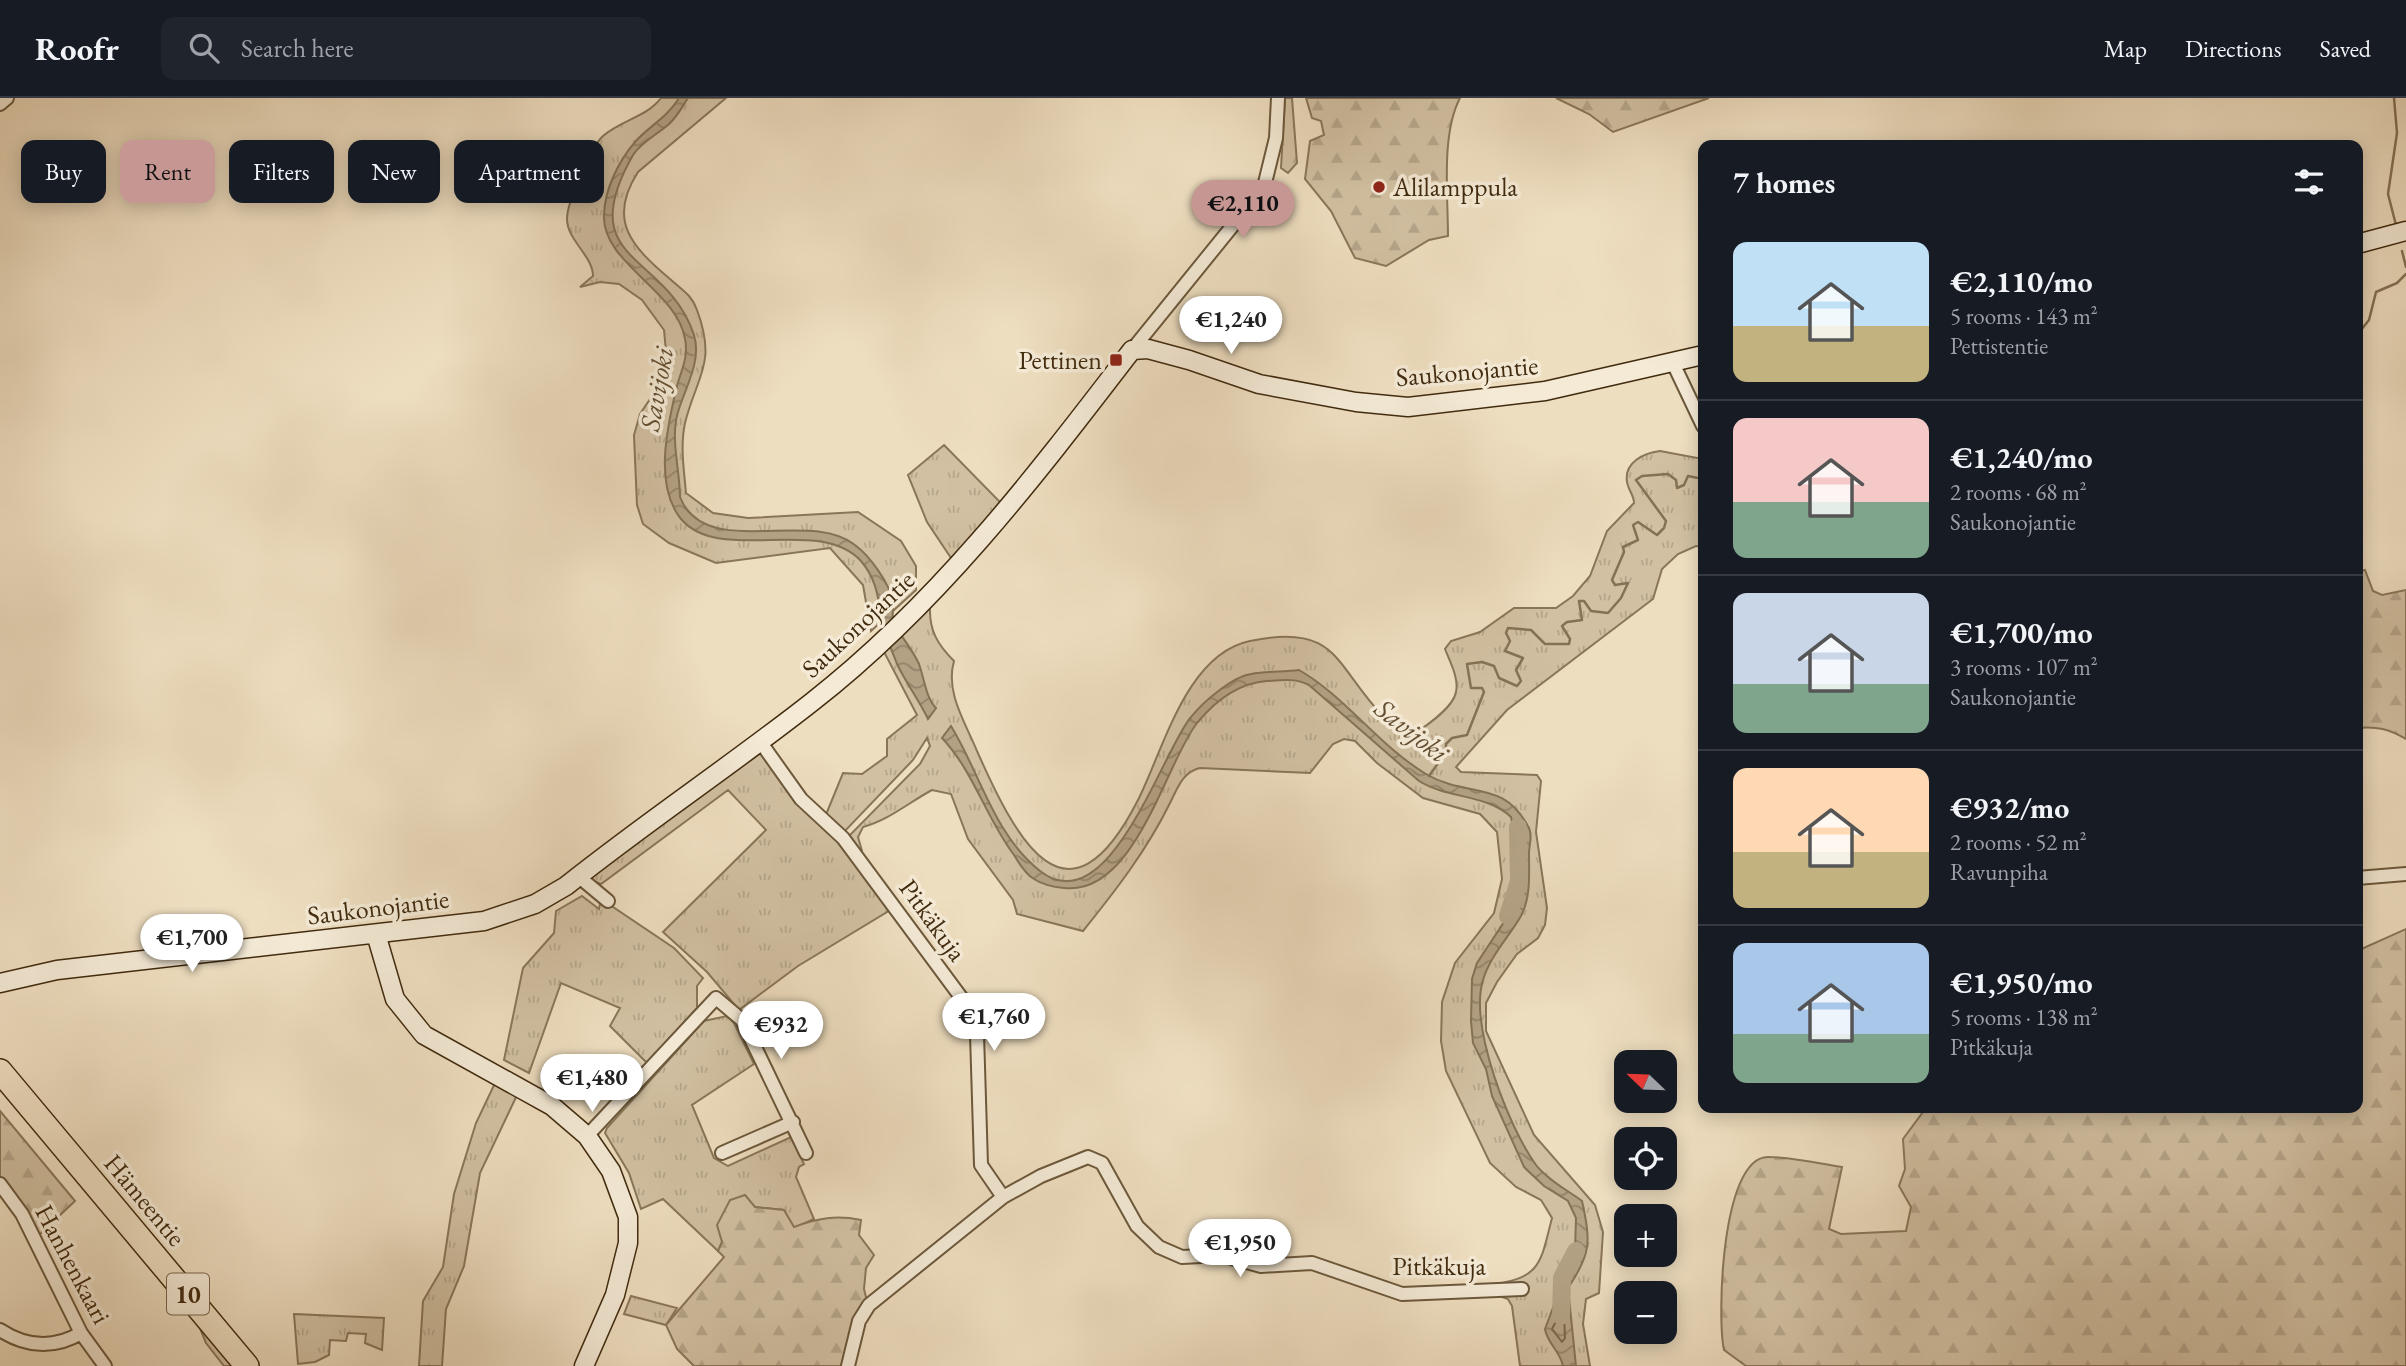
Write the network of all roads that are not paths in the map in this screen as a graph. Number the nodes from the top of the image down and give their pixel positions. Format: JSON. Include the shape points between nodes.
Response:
{"nodes":[{"id":1,"x":7,"y":98,"type":"edge"},
{"id":2,"x":1278,"y":98,"type":"edge"},
{"id":3,"x":0,"y":104,"type":"edge"},
{"id":4,"x":2406,"y":231,"type":"edge"},
{"id":5,"x":2363,"y":242,"type":"edge"},
{"id":6,"x":1132,"y":350,"type":"junction"},
{"id":7,"x":1698,"y":356,"type":"edge"},
{"id":8,"x":1673,"y":363,"type":"junction"},
{"id":9,"x":1698,"y":416,"type":"edge"},
{"id":10,"x":759,"y":740,"type":"junction"},
{"id":11,"x":2406,"y":874,"type":"edge"},
{"id":12,"x":578,"y":876,"type":"junction"},
{"id":13,"x":2363,"y":878,"type":"edge"},
{"id":14,"x":608,"y":901,"type":"dead end"},
{"id":15,"x":376,"y":934,"type":"junction"},
{"id":16,"x":0,"y":983,"type":"edge"},
{"id":17,"x":0,"y":1071,"type":"edge"},
{"id":18,"x":793,"y":1122,"type":"junction"},
{"id":19,"x":587,"y":1136,"type":"junction"},
{"id":20,"x":722,"y":1153,"type":"dead end"},
{"id":21,"x":806,"y":1153,"type":"dead end"},
{"id":22,"x":0,"y":1184,"type":"edge"},
{"id":23,"x":1003,"y":1197,"type":"junction"},
{"id":24,"x":1522,"y":1289,"type":"dead end"},
{"id":25,"x":0,"y":1330,"type":"edge"},
{"id":26,"x":81,"y":1333,"type":"junction"},
{"id":27,"x":105,"y":1366,"type":"edge"},
{"id":28,"x":247,"y":1366,"type":"edge"},
{"id":29,"x":584,"y":1366,"type":"edge"},
{"id":30,"x":848,"y":1366,"type":"edge"}],
"edges":[{"from":1,"to":3,"type":"street"},
{"from":2,"to":6,"type":"street","via":[[1276,138],[1264,187]]},
{"from":4,"to":5,"type":"street"},
{"from":6,"to":8,"type":"street","name":"Saukonojantie","via":[[1148,349],[1259,384],[1408,407],[1545,391]]},
{"from":6,"to":10,"type":"street","name":"Saukonojantie","via":[[992,526],[902,621],[813,702]]},
{"from":7,"to":8,"type":"street","name":"Saukonojantie"},
{"from":8,"to":9,"type":"street"},
{"from":10,"to":12,"type":"street","name":"Saukonojantie"},
{"from":10,"to":23,"type":"street","name":"Pitkäkuja","via":[[801,799],[843,838],[966,1004],[977,1034],[981,1165]]},
{"from":11,"to":13,"type":"street"},
{"from":12,"to":14,"type":"street"},
{"from":12,"to":15,"type":"street","name":"Saukonojantie","via":[[535,904],[506,916]]},
{"from":15,"to":16,"type":"street","name":"Saukonojantie","via":[[57,970]]},
{"from":15,"to":19,"type":"street","via":[[395,999],[424,1035],[545,1101]]},
{"from":17,"to":28,"type":"highway","name":"Hämeentie","number":"10"},
{"from":18,"to":19,"type":"street","via":[[742,1020],[716,998]]},
{"from":18,"to":20,"type":"street"},
{"from":18,"to":21,"type":"street"},
{"from":19,"to":29,"type":"street","via":[[623,1197],[628,1243],[615,1295]]},
{"from":22,"to":26,"type":"street","name":"Hanhenkaari","via":[[31,1231]]},
{"from":23,"to":24,"type":"street","name":"Pitkäkuja","via":[[1088,1157],[1102,1163],[1121,1202],[1148,1239],[1182,1257],[1221,1255],[1261,1266],[1312,1263],[1402,1294]]},
{"from":23,"to":30,"type":"street","name":"Pitkäkuja","via":[[869,1305],[859,1321]]},
{"from":25,"to":26,"type":"street","via":[[26,1342],[52,1345]]},
{"from":26,"to":27,"type":"street","name":"Hanhenkaari"}]}
